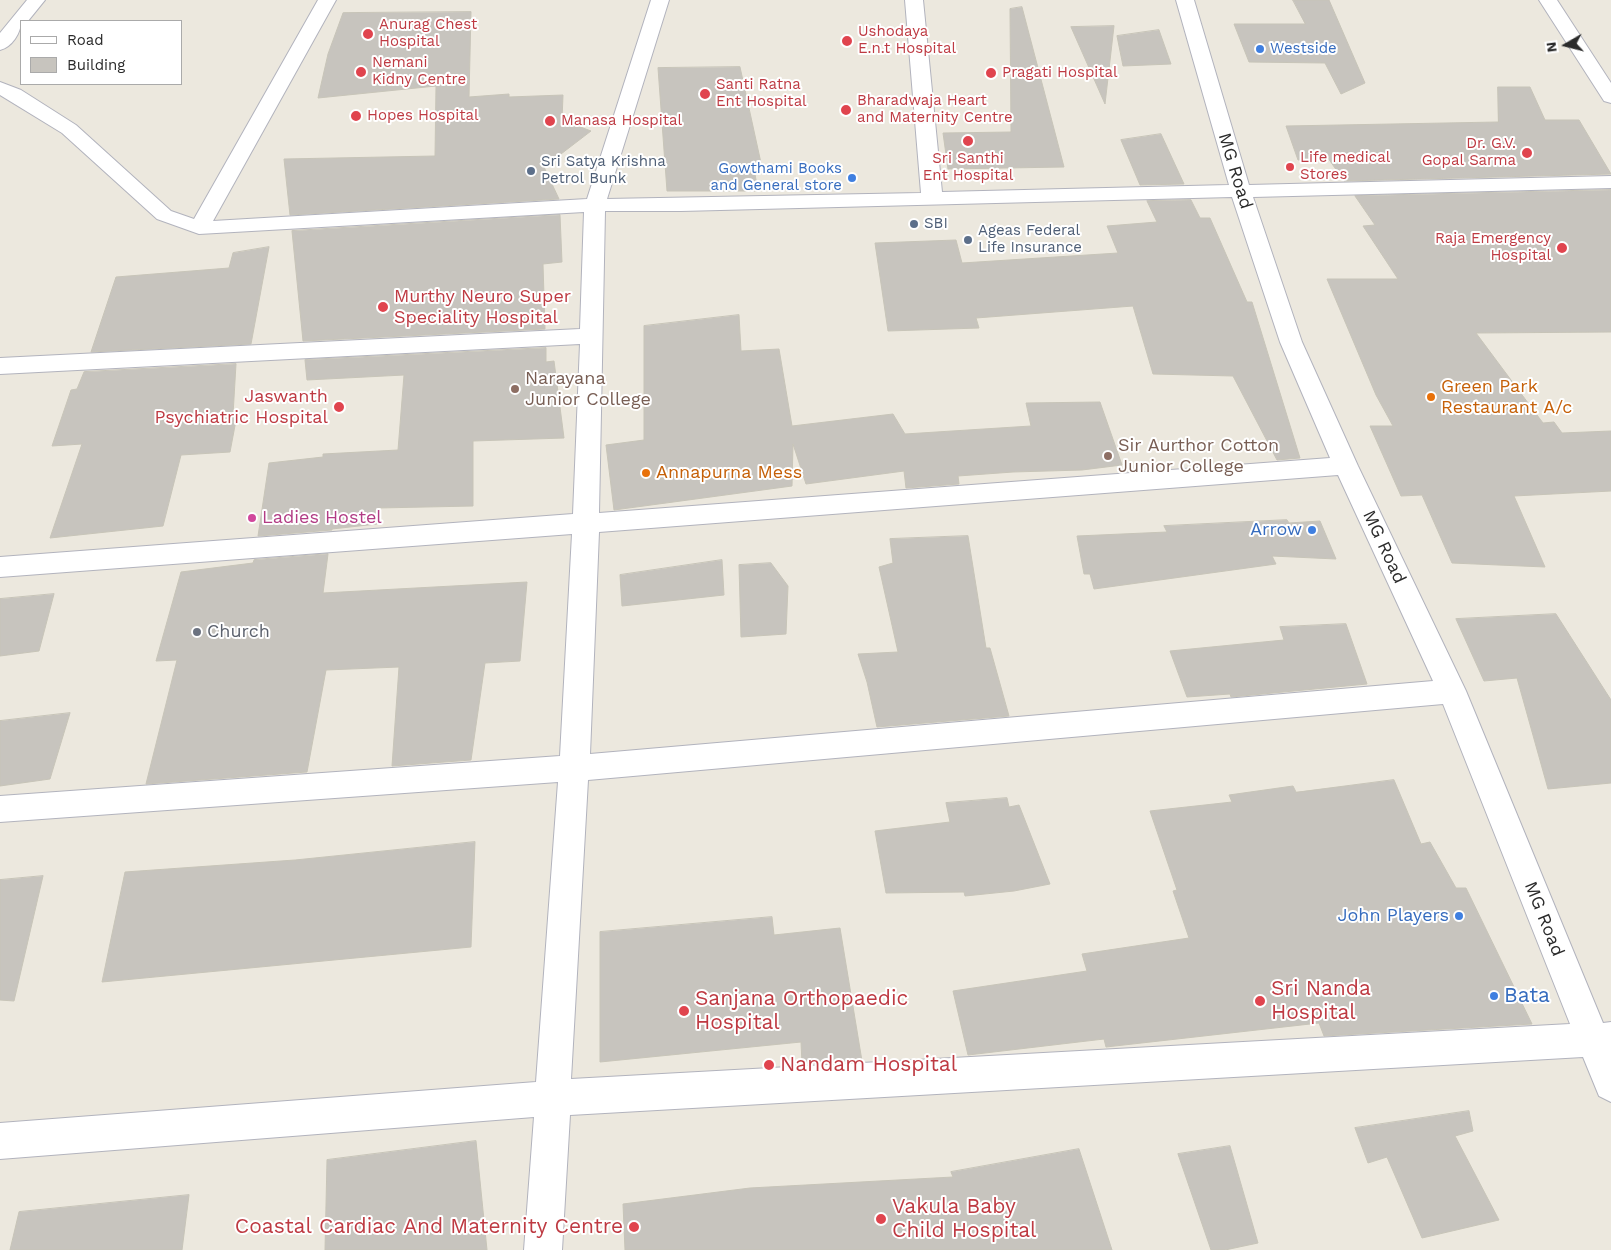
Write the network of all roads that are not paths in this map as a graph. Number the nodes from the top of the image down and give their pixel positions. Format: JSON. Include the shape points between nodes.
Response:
{"nodes":[{"id":1,"x":36,"y":0,"type":"edge"},
{"id":2,"x":327,"y":0,"type":"edge"},
{"id":3,"x":660,"y":0,"type":"edge"},
{"id":4,"x":914,"y":0,"type":"edge"},
{"id":5,"x":1185,"y":0,"type":"edge"},
{"id":6,"x":1548,"y":0,"type":"edge"},
{"id":7,"x":0,"y":45,"type":"edge"},
{"id":8,"x":0,"y":88,"type":"edge"},
{"id":9,"x":1611,"y":97,"type":"edge"},
{"id":10,"x":1611,"y":182,"type":"edge"},
{"id":11,"x":1241,"y":193,"type":"junction"},
{"id":12,"x":932,"y":199,"type":"junction"},
{"id":13,"x":595,"y":205,"type":"junction"},
{"id":14,"x":199,"y":228,"type":"junction"},
{"id":15,"x":590,"y":336,"type":"junction"},
{"id":16,"x":0,"y":366,"type":"edge"},
{"id":17,"x":1346,"y":466,"type":"junction"},
{"id":18,"x":586,"y":523,"type":"junction"},
{"id":19,"x":0,"y":567,"type":"edge"},
{"id":20,"x":1452,"y":691,"type":"junction"},
{"id":21,"x":574,"y":768,"type":"junction"},
{"id":22,"x":0,"y":809,"type":"edge"},
{"id":23,"x":1602,"y":1040,"type":"edge"},
{"id":24,"x":1611,"y":1084,"type":"edge"},
{"id":25,"x":554,"y":1098,"type":"junction"},
{"id":26,"x":0,"y":1141,"type":"edge"},
{"id":27,"x":543,"y":1250,"type":"edge"}],
"edges":[{"from":1,"to":7,"type":"street"},
{"from":2,"to":14,"type":"street"},
{"from":3,"to":13,"type":"street"},
{"from":4,"to":12,"type":"street"},
{"from":5,"to":11,"type":"street","name":"MG Road"},
{"from":6,"to":9,"type":"street"},
{"from":8,"to":14,"type":"street","via":[[69,129],[164,215]]},
{"from":10,"to":11,"type":"street"},
{"from":11,"to":12,"type":"street"},
{"from":11,"to":17,"type":"street","name":"MG Road","via":[[1291,342]]},
{"from":12,"to":13,"type":"street"},
{"from":13,"to":14,"type":"street"},
{"from":13,"to":15,"type":"street"},
{"from":15,"to":16,"type":"street"},
{"from":15,"to":18,"type":"street"},
{"from":17,"to":18,"type":"street"},
{"from":17,"to":20,"type":"street","name":"MG Road"},
{"from":18,"to":19,"type":"street"},
{"from":18,"to":21,"type":"street"},
{"from":20,"to":21,"type":"street"},
{"from":20,"to":23,"type":"street","name":"MG Road"},
{"from":21,"to":22,"type":"street"},
{"from":21,"to":25,"type":"street"},
{"from":23,"to":24,"type":"street","name":"MG Road"},
{"from":23,"to":25,"type":"street"},
{"from":25,"to":26,"type":"street"},
{"from":25,"to":27,"type":"street"}]}
